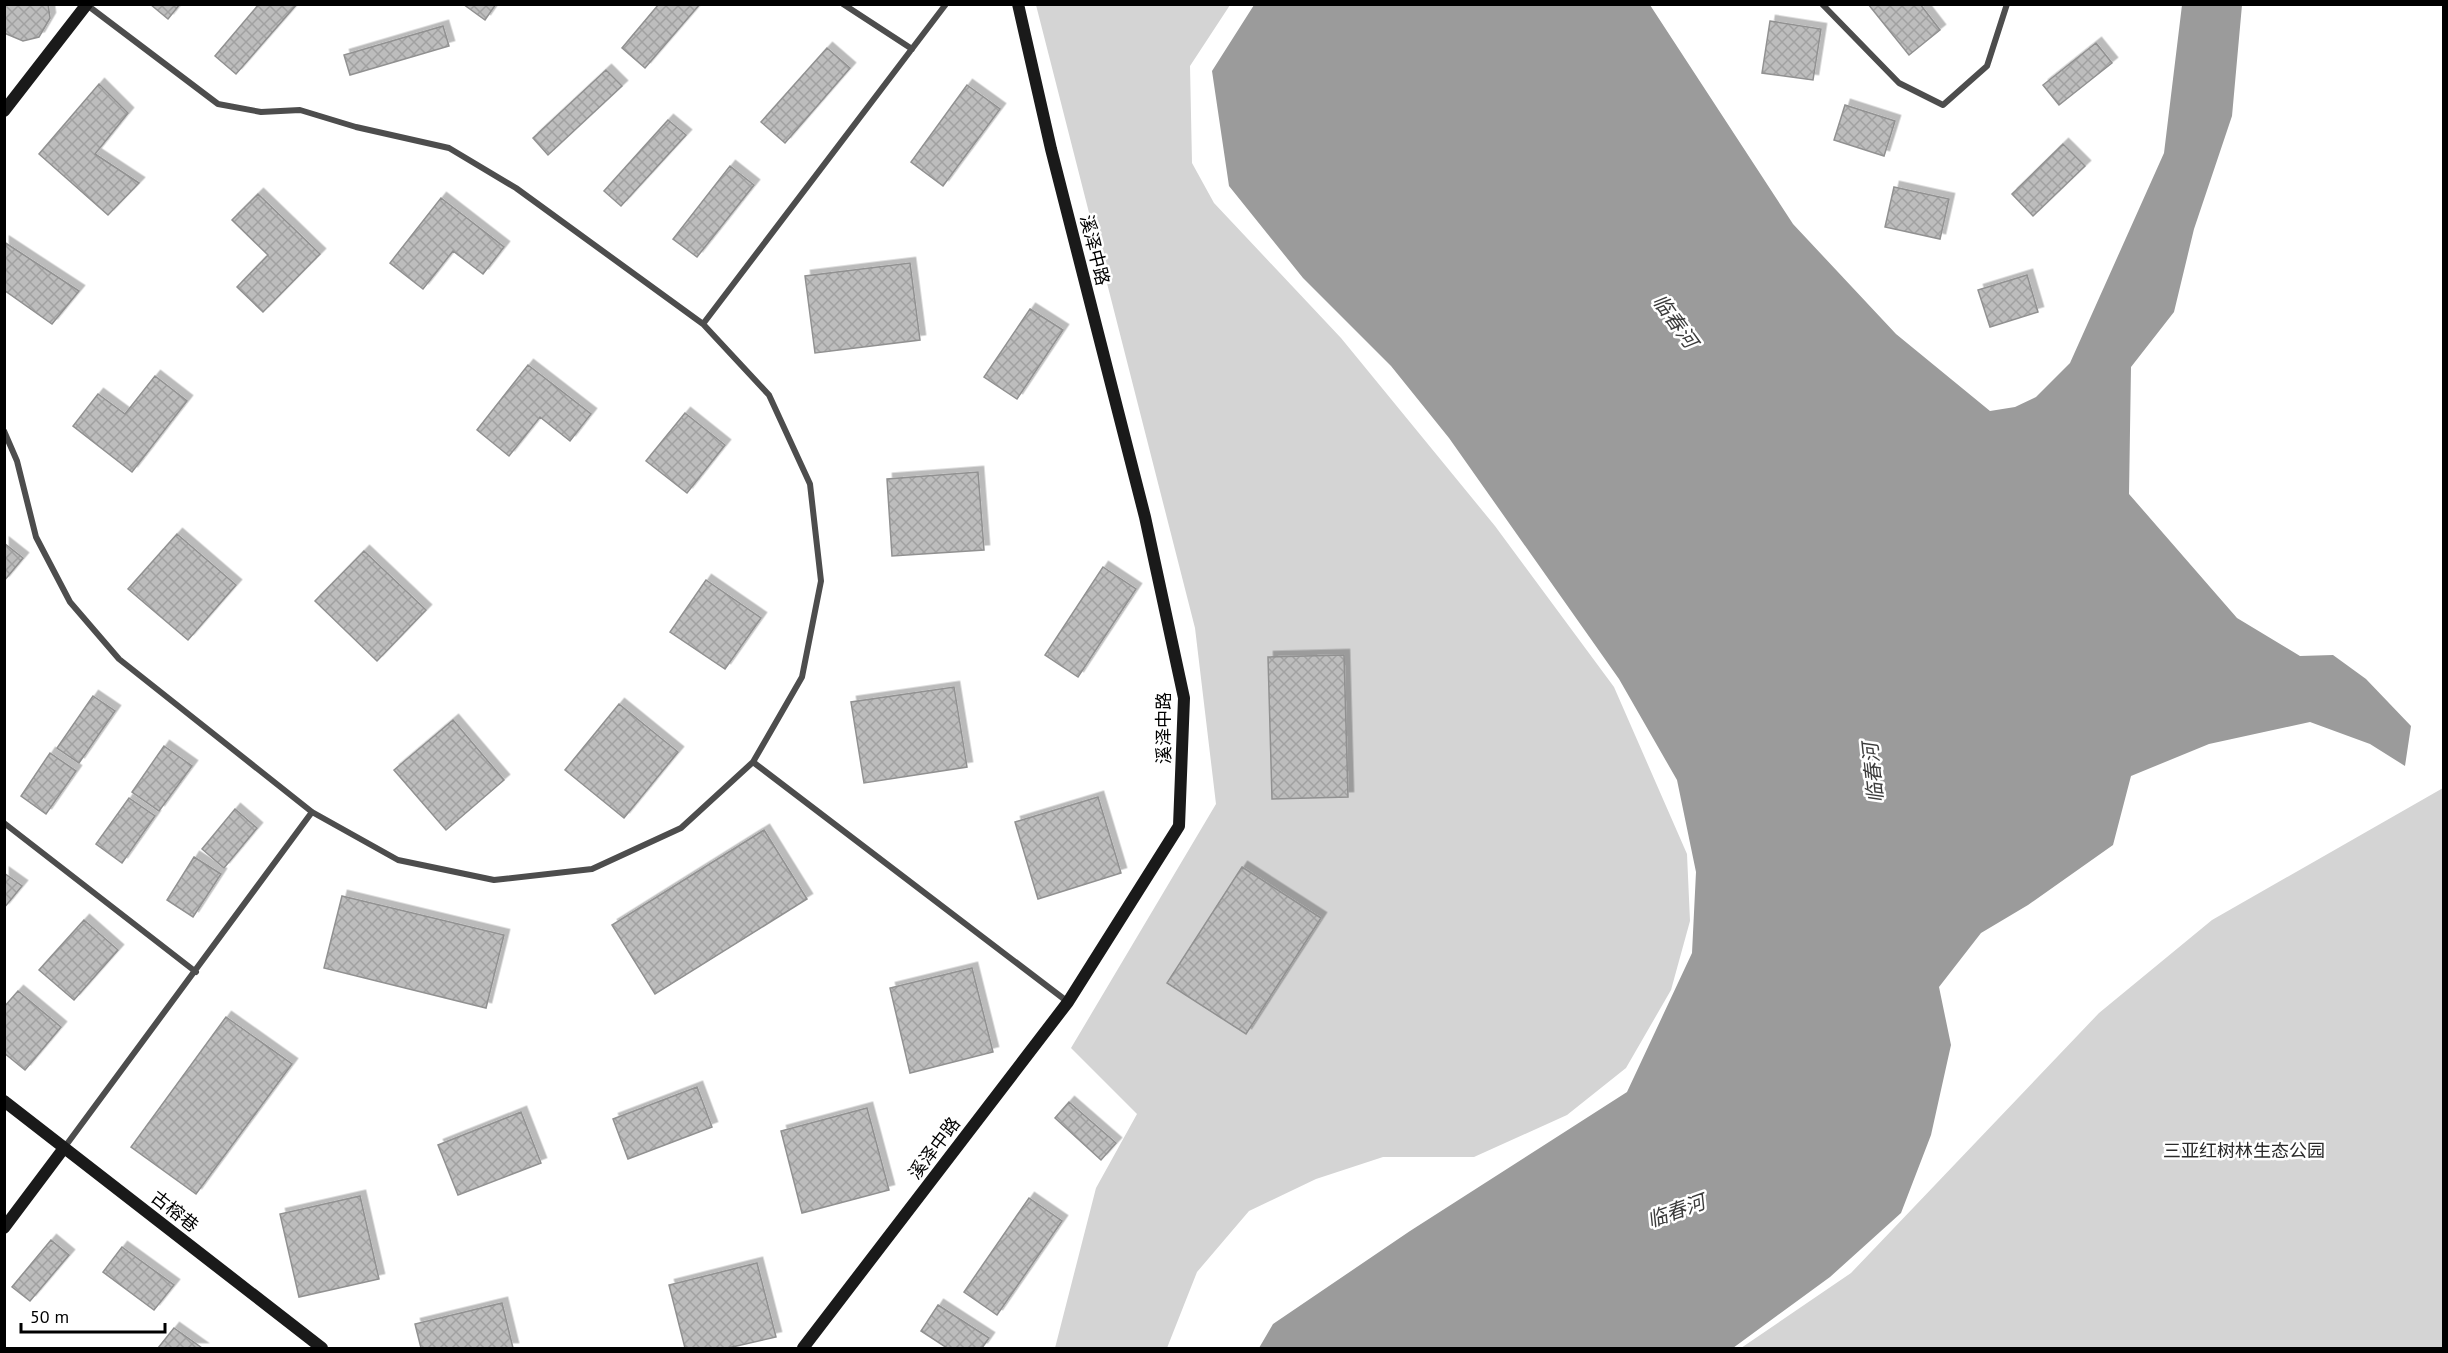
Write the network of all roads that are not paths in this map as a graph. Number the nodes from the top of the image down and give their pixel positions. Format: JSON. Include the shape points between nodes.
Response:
{"nodes":[{"id":1,"x":843,"y":4,"type":"edge"},
{"id":2,"x":946,"y":4,"type":"edge"},
{"id":3,"x":1018,"y":4,"type":"edge"},
{"id":4,"x":1822,"y":4,"type":"edge"},
{"id":5,"x":2007,"y":4,"type":"edge"},
{"id":6,"x":87,"y":5,"type":"edge"},
{"id":7,"x":912,"y":49,"type":"junction"},
{"id":8,"x":4,"y":111,"type":"edge"},
{"id":9,"x":703,"y":324,"type":"junction"},
{"id":10,"x":4,"y":431,"type":"edge"},
{"id":11,"x":753,"y":762,"type":"junction"},
{"id":12,"x":312,"y":812,"type":"junction"},
{"id":13,"x":4,"y":823,"type":"edge"},
{"id":14,"x":196,"y":972,"type":"junction"},
{"id":15,"x":1068,"y":1002,"type":"junction"},
{"id":16,"x":4,"y":1101,"type":"edge"},
{"id":17,"x":64,"y":1148,"type":"junction"},
{"id":18,"x":4,"y":1228,"type":"edge"},
{"id":19,"x":322,"y":1348,"type":"edge"},
{"id":20,"x":803,"y":1348,"type":"edge"}],
"edges":[{"from":1,"to":7,"type":"street"},
{"from":2,"to":7,"type":"street"},
{"from":3,"to":15,"type":"street","name":"溪泽中路","via":[[1145,517],[1184,698],[1179,826]]},
{"from":4,"to":5,"type":"street","via":[[1899,83],[1943,105],[1987,66]]},
{"from":6,"to":8,"type":"street"},
{"from":6,"to":9,"type":"street","via":[[218,104],[261,112],[300,110],[449,148],[516,188]]},
{"from":7,"to":9,"type":"street"},
{"from":9,"to":11,"type":"street","via":[[769,395],[810,484],[820,570],[802,677]]},
{"from":10,"to":12,"type":"street","via":[[17,461],[36,537],[70,603],[119,659]]},
{"from":11,"to":12,"type":"street","via":[[681,828],[592,869],[494,880],[408,863]]},
{"from":11,"to":15,"type":"street"},
{"from":12,"to":14,"type":"street"},
{"from":13,"to":14,"type":"street"},
{"from":14,"to":17,"type":"street"},
{"from":15,"to":20,"type":"street","name":"溪泽中路"},
{"from":16,"to":17,"type":"street","name":"古榕巷"},
{"from":17,"to":18,"type":"street"},
{"from":17,"to":19,"type":"street","name":"古榕巷"}]}
